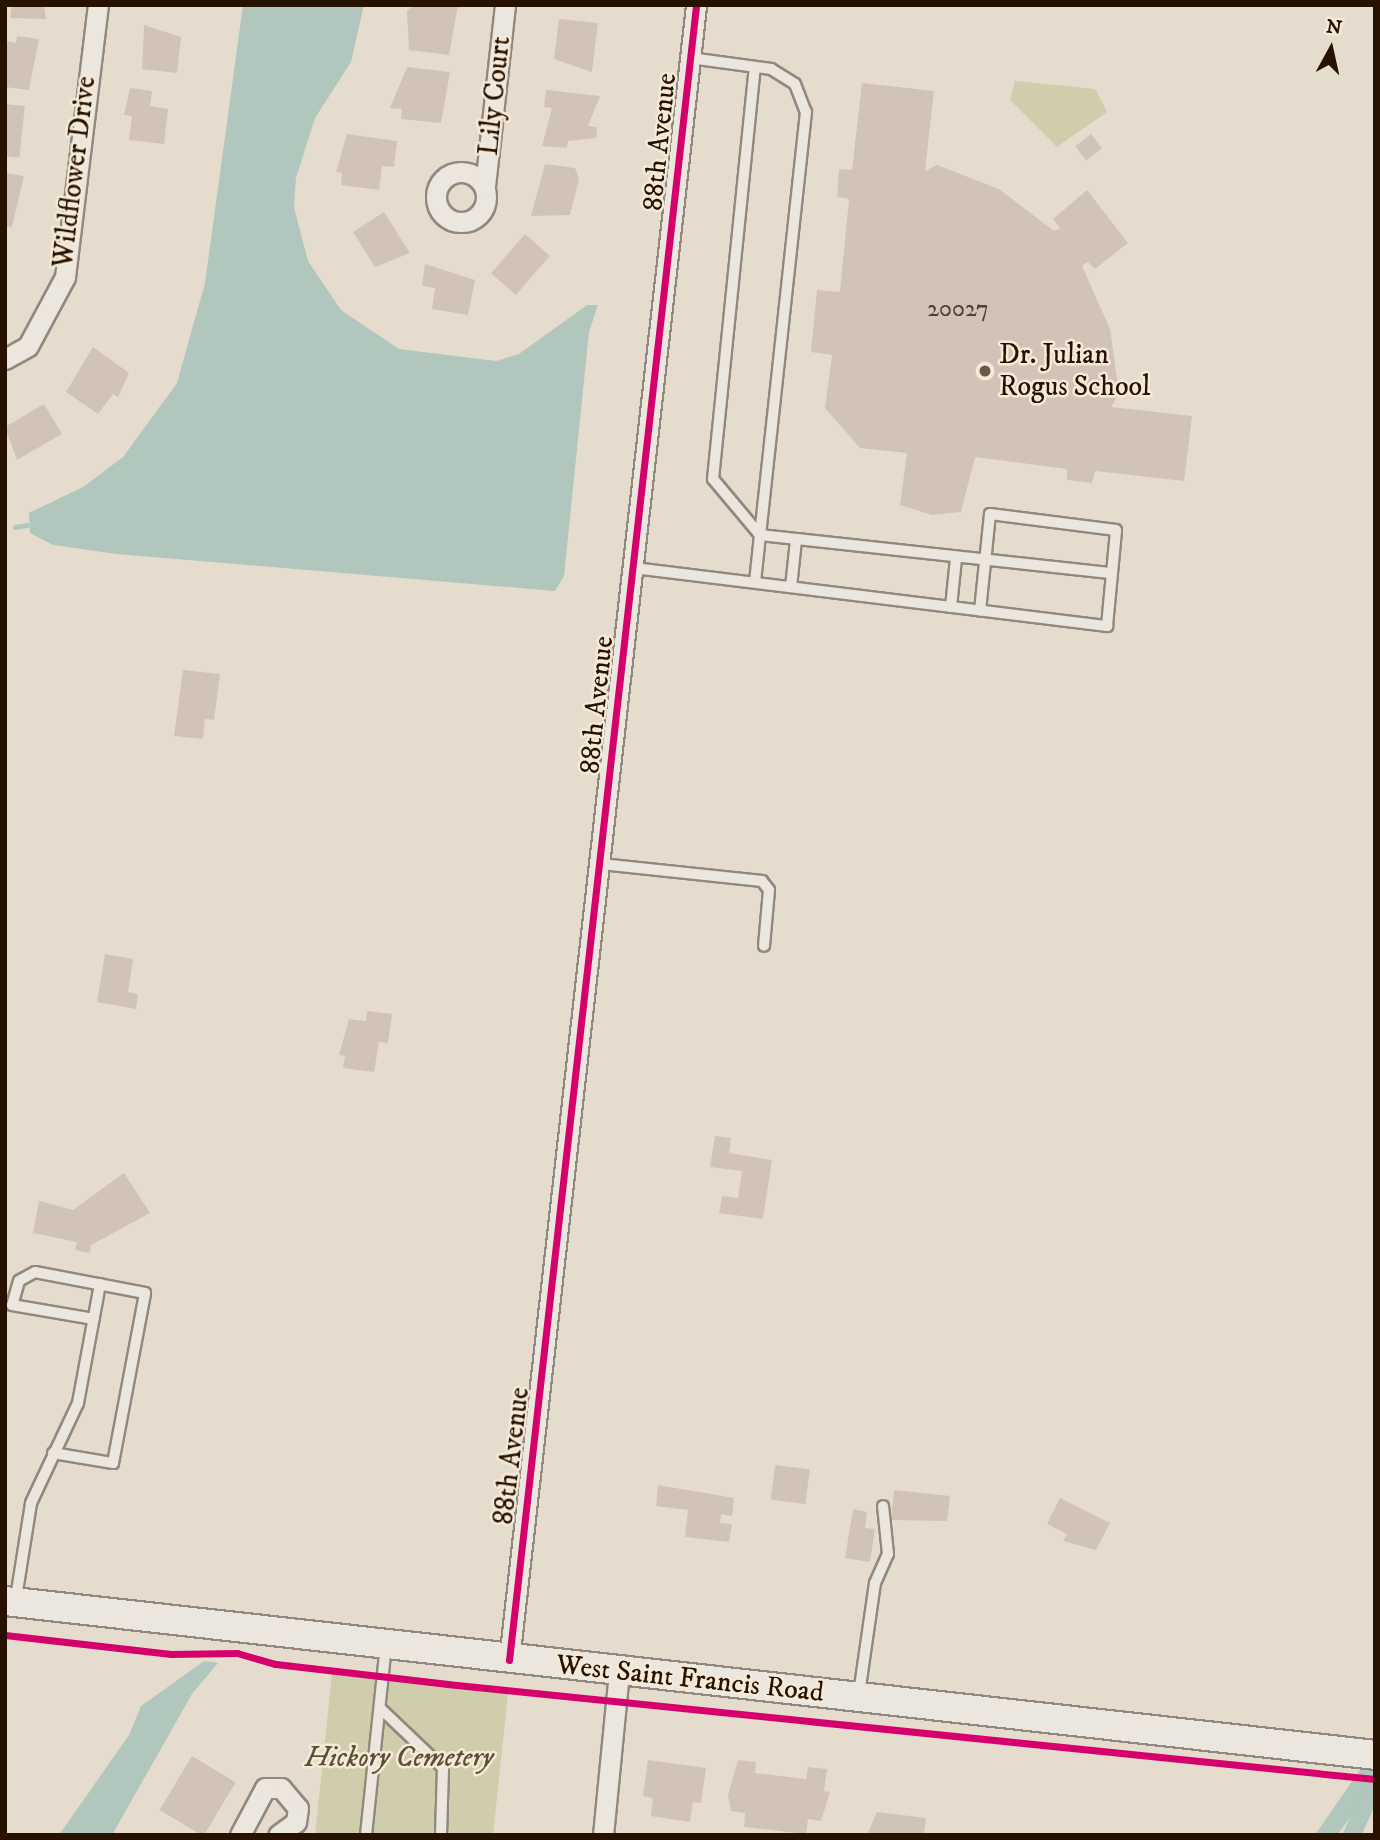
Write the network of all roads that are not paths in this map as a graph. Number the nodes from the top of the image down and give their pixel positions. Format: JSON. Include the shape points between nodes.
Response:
{"nodes":[{"id":1,"x":98,"y":5,"type":"edge"},
{"id":2,"x":505,"y":5,"type":"edge"},
{"id":3,"x":696,"y":5,"type":"edge"},
{"id":4,"x":690,"y":58,"type":"junction"},
{"id":5,"x":755,"y":67,"type":"junction"},
{"id":6,"x":485,"y":186,"type":"dead end"},
{"id":7,"x":5,"y":359,"type":"edge"},
{"id":8,"x":760,"y":535,"type":"junction"},
{"id":9,"x":796,"y":540,"type":"junction"},
{"id":10,"x":956,"y":559,"type":"junction"},
{"id":11,"x":985,"y":562,"type":"junction"},
{"id":12,"x":634,"y":568,"type":"junction"},
{"id":13,"x":1112,"y":573,"type":"junction"},
{"id":14,"x":755,"y":582,"type":"junction"},
{"id":15,"x":791,"y":587,"type":"junction"},
{"id":16,"x":951,"y":607,"type":"junction"},
{"id":17,"x":979,"y":610,"type":"junction"},
{"id":18,"x":601,"y":864,"type":"junction"},
{"id":19,"x":764,"y":946,"type":"dead end"},
{"id":20,"x":100,"y":1284,"type":"junction"},
{"id":21,"x":94,"y":1319,"type":"junction"},
{"id":22,"x":53,"y":1453,"type":"junction"},
{"id":23,"x":883,"y":1506,"type":"dead end"},
{"id":24,"x":10,"y":1602,"type":"edge"},
{"id":25,"x":386,"y":1646,"type":"junction"},
{"id":26,"x":509,"y":1660,"type":"junction"},
{"id":27,"x":620,"y":1672,"type":"junction"},
{"id":28,"x":859,"y":1697,"type":"junction"},
{"id":29,"x":380,"y":1708,"type":"junction"},
{"id":30,"x":1362,"y":1754,"type":"edge"},
{"id":31,"x":240,"y":1835,"type":"edge"},
{"id":32,"x":278,"y":1835,"type":"edge"},
{"id":33,"x":366,"y":1835,"type":"edge"},
{"id":34,"x":441,"y":1835,"type":"edge"},
{"id":35,"x":603,"y":1835,"type":"edge"}],
"edges":[{"from":1,"to":7,"type":"street","name":"Wildflower Drive","via":[[65,277],[29,346]]},
{"from":2,"to":6,"type":"street","name":"Lily Court"},
{"from":3,"to":4,"type":"street","name":"88th Avenue"},
{"from":4,"to":5,"type":"lane"},
{"from":4,"to":12,"type":"street","name":"88th Avenue"},
{"from":5,"to":8,"type":"lane","via":[[713,480]]},
{"from":5,"to":8,"type":"lane","via":[[795,84],[806,111]]},
{"from":8,"to":9,"type":"lane"},
{"from":8,"to":14,"type":"lane"},
{"from":9,"to":10,"type":"lane"},
{"from":9,"to":15,"type":"lane"},
{"from":10,"to":11,"type":"lane"},
{"from":10,"to":16,"type":"lane"},
{"from":11,"to":13,"type":"lane"},
{"from":11,"to":13,"type":"lane","via":[[990,514],[1116,530]]},
{"from":11,"to":17,"type":"lane"},
{"from":12,"to":14,"type":"lane"},
{"from":12,"to":18,"type":"street","name":"88th Avenue"},
{"from":13,"to":17,"type":"lane","via":[[1107,626]]},
{"from":14,"to":15,"type":"lane"},
{"from":15,"to":16,"type":"lane"},
{"from":16,"to":17,"type":"lane"},
{"from":18,"to":19,"type":"lane","via":[[762,881],[769,890]]},
{"from":18,"to":26,"type":"street","name":"88th Avenue"},
{"from":20,"to":21,"type":"lane"},
{"from":20,"to":21,"type":"lane","via":[[35,1272],[19,1280],[12,1305]]},
{"from":20,"to":22,"type":"lane","via":[[145,1293],[113,1463]]},
{"from":21,"to":22,"type":"lane","via":[[78,1404]]},
{"from":22,"to":24,"type":"lane","via":[[31,1503]]},
{"from":23,"to":28,"type":"lane","via":[[888,1554],[875,1583]]},
{"from":24,"to":25,"type":"street","name":"West Saint Francis Road"},
{"from":25,"to":26,"type":"street","name":"West Saint Francis Road"},
{"from":25,"to":29,"type":"lane"},
{"from":26,"to":27,"type":"street","name":"West Saint Francis Road"},
{"from":27,"to":28,"type":"street","name":"West Saint Francis Road"},
{"from":27,"to":35,"type":"street"},
{"from":28,"to":30,"type":"street","name":"West Saint Francis Road"},
{"from":29,"to":33,"type":"lane"},
{"from":29,"to":34,"type":"lane","via":[[443,1768]]},
{"from":31,"to":32,"type":"street","via":[[265,1788],[281,1788],[298,1808],[296,1822]]}]}
